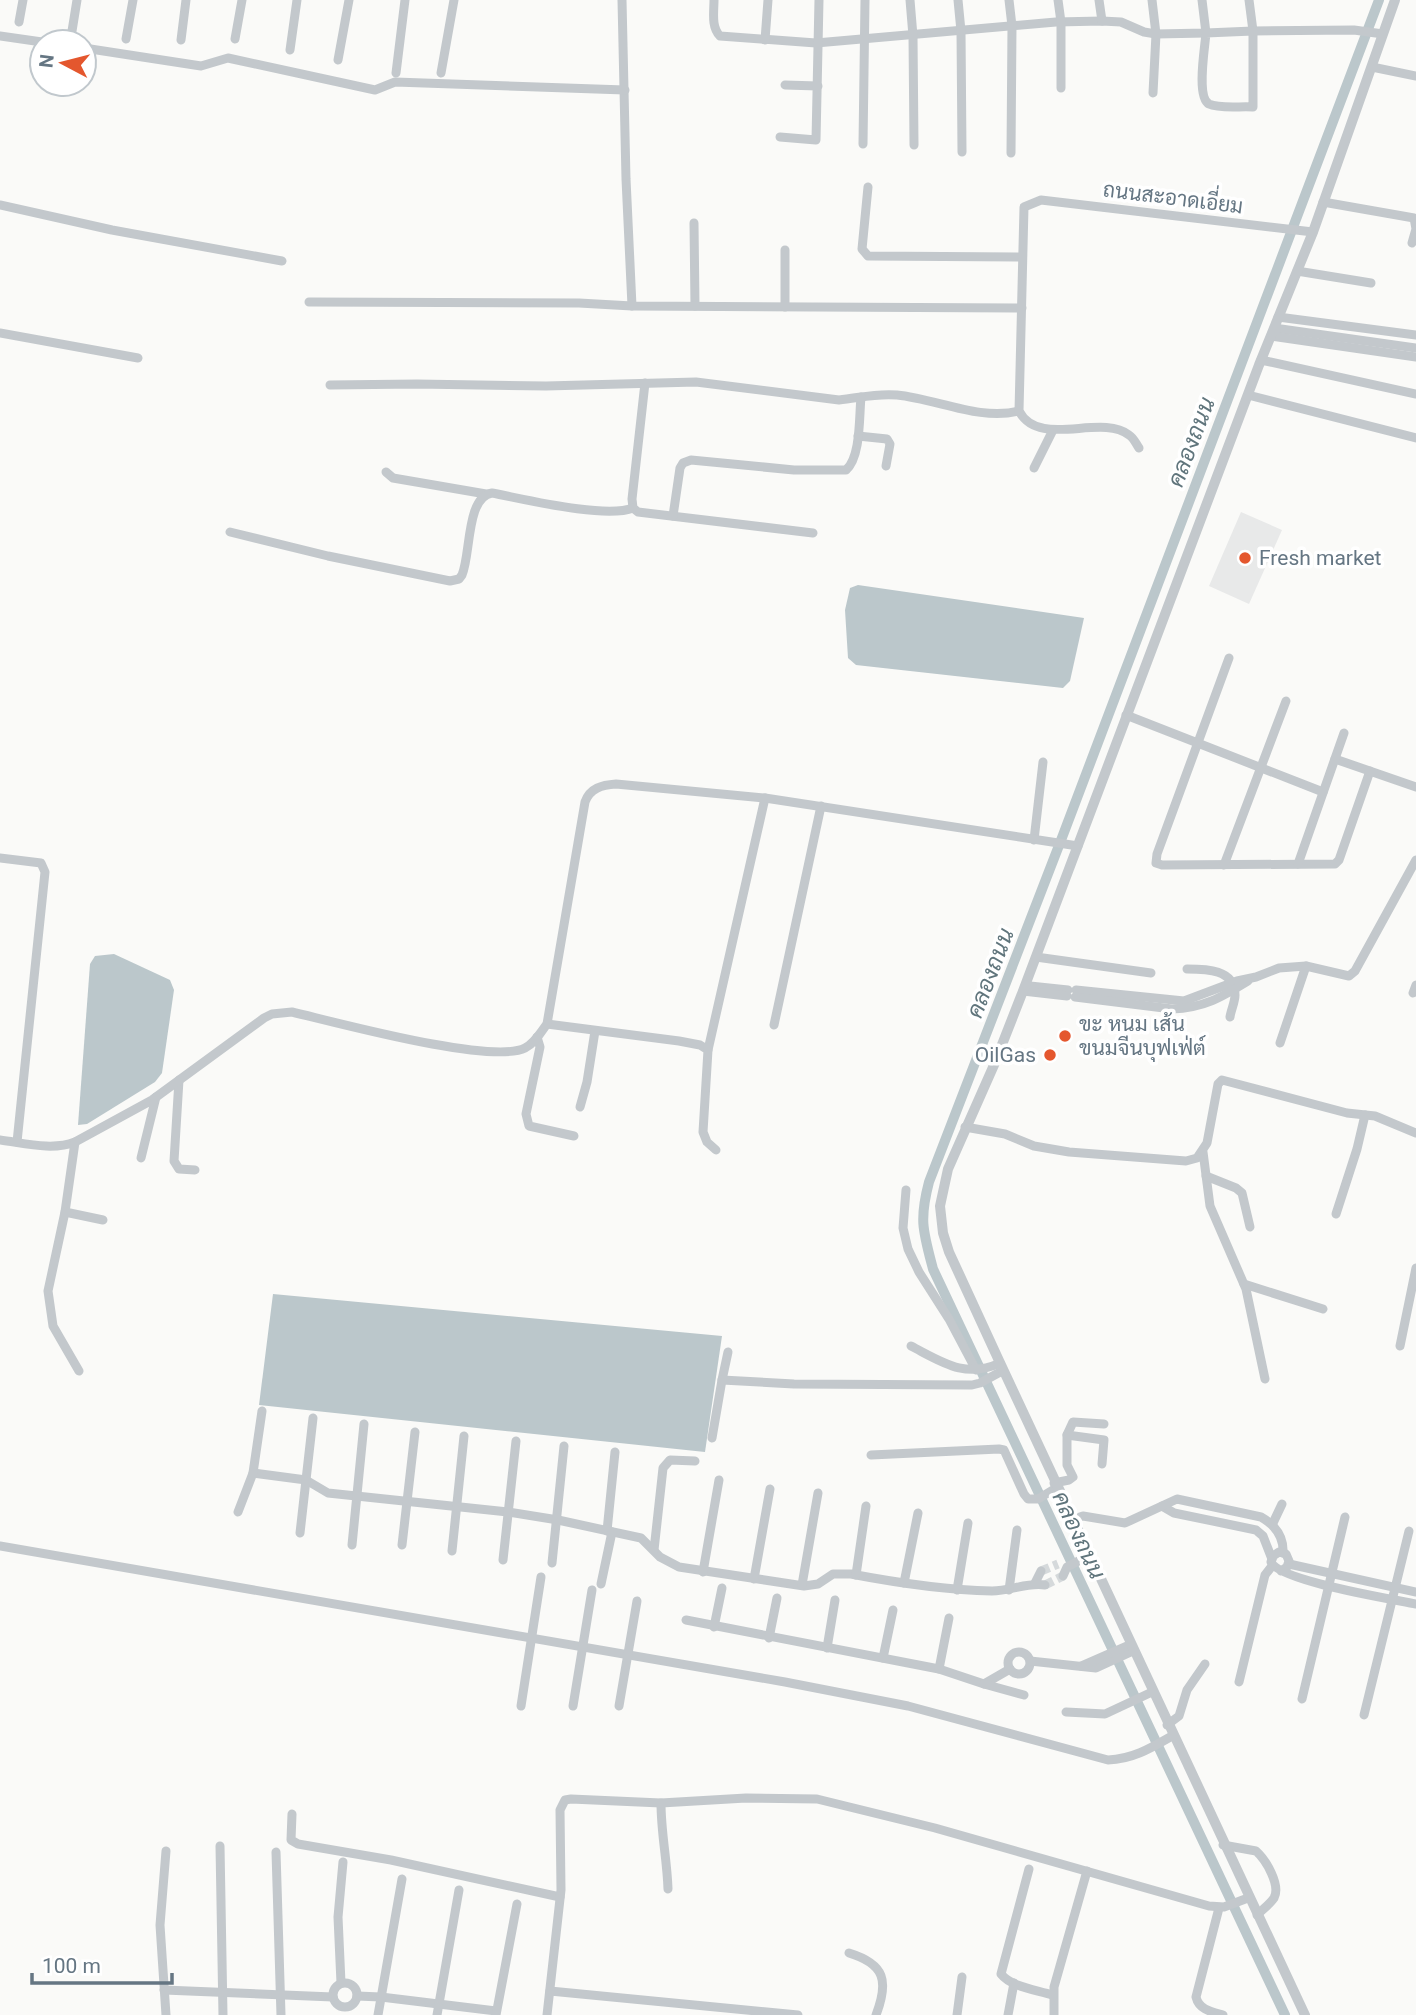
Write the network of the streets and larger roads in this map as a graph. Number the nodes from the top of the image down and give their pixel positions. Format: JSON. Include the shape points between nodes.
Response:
{"nodes":[{"id":1,"x":23,"y":0,"type":"edge"},
{"id":2,"x":77,"y":0,"type":"edge"},
{"id":3,"x":133,"y":0,"type":"edge"},
{"id":4,"x":186,"y":0,"type":"edge"},
{"id":5,"x":242,"y":0,"type":"edge"},
{"id":6,"x":298,"y":0,"type":"edge"},
{"id":7,"x":349,"y":0,"type":"edge"},
{"id":8,"x":405,"y":0,"type":"edge"},
{"id":9,"x":454,"y":0,"type":"edge"},
{"id":10,"x":622,"y":0,"type":"edge"},
{"id":11,"x":714,"y":0,"type":"edge"},
{"id":12,"x":768,"y":0,"type":"edge"},
{"id":13,"x":819,"y":0,"type":"edge"},
{"id":14,"x":865,"y":0,"type":"edge"},
{"id":15,"x":910,"y":0,"type":"edge"},
{"id":16,"x":958,"y":0,"type":"edge"},
{"id":17,"x":1009,"y":0,"type":"edge"},
{"id":18,"x":1058,"y":0,"type":"edge"},
{"id":19,"x":1100,"y":0,"type":"edge"},
{"id":20,"x":1152,"y":0,"type":"edge"},
{"id":21,"x":1202,"y":0,"type":"edge"},
{"id":22,"x":1249,"y":0,"type":"edge"},
{"id":23,"x":1395,"y":0,"type":"edge"},
{"id":24,"x":1102,"y":21,"type":"junction"},
{"id":25,"x":19,"y":22,"type":"dead end"},
{"id":26,"x":1060,"y":22,"type":"junction"},
{"id":27,"x":1012,"y":26,"type":"junction"},
{"id":28,"x":72,"y":28,"type":"edge"},
{"id":29,"x":961,"y":31,"type":"junction"},
{"id":30,"x":1254,"y":31,"type":"junction"},
{"id":31,"x":1206,"y":33,"type":"junction"},
{"id":32,"x":1156,"y":34,"type":"junction"},
{"id":33,"x":1379,"y":34,"type":"junction"},
{"id":34,"x":0,"y":36,"type":"edge"},
{"id":35,"x":914,"y":36,"type":"junction"},
{"id":36,"x":126,"y":39,"type":"dead end"},
{"id":37,"x":235,"y":39,"type":"dead end"},
{"id":38,"x":181,"y":40,"type":"dead end"},
{"id":39,"x":765,"y":40,"type":"junction"},
{"id":40,"x":864,"y":40,"type":"junction"},
{"id":41,"x":28,"y":41,"type":"edge"},
{"id":42,"x":819,"y":43,"type":"junction"},
{"id":43,"x":98,"y":50,"type":"edge"},
{"id":44,"x":290,"y":50,"type":"dead end"},
{"id":45,"x":338,"y":60,"type":"dead end"},
{"id":46,"x":1372,"y":67,"type":"junction"},
{"id":47,"x":396,"y":73,"type":"dead end"},
{"id":48,"x":441,"y":73,"type":"dead end"},
{"id":49,"x":1416,"y":76,"type":"edge"},
{"id":50,"x":785,"y":85,"type":"dead end"},
{"id":51,"x":818,"y":86,"type":"junction"},
{"id":52,"x":1061,"y":88,"type":"dead end"},
{"id":53,"x":625,"y":90,"type":"junction"},
{"id":54,"x":1153,"y":93,"type":"dead end"},
{"id":55,"x":780,"y":137,"type":"dead end"},
{"id":56,"x":863,"y":144,"type":"dead end"},
{"id":57,"x":914,"y":145,"type":"dead end"},
{"id":58,"x":962,"y":152,"type":"dead end"},
{"id":59,"x":1011,"y":153,"type":"dead end"},
{"id":60,"x":868,"y":187,"type":"dead end"},
{"id":61,"x":1323,"y":201,"type":"junction"},
{"id":62,"x":0,"y":205,"type":"edge"},
{"id":63,"x":694,"y":223,"type":"dead end"},
{"id":64,"x":1307,"y":231,"type":"junction"},
{"id":65,"x":1412,"y":243,"type":"dead end"},
{"id":66,"x":785,"y":250,"type":"dead end"},
{"id":67,"x":1022,"y":257,"type":"junction"},
{"id":68,"x":282,"y":261,"type":"dead end"},
{"id":69,"x":1297,"y":271,"type":"junction"},
{"id":70,"x":1371,"y":283,"type":"dead end"},
{"id":71,"x":309,"y":302,"type":"dead end"},
{"id":72,"x":632,"y":306,"type":"junction"},
{"id":73,"x":695,"y":306,"type":"junction"},
{"id":74,"x":785,"y":307,"type":"junction"},
{"id":75,"x":1022,"y":308,"type":"junction"},
{"id":76,"x":1278,"y":317,"type":"junction"},
{"id":77,"x":1272,"y":332,"type":"junction"},
{"id":78,"x":0,"y":333,"type":"edge"},
{"id":79,"x":1416,"y":335,"type":"edge"},
{"id":80,"x":1416,"y":348,"type":"edge"},
{"id":81,"x":1416,"y":357,"type":"edge"},
{"id":82,"x":138,"y":358,"type":"dead end"},
{"id":83,"x":1261,"y":360,"type":"junction"},
{"id":84,"x":645,"y":383,"type":"junction"},
{"id":85,"x":330,"y":385,"type":"dead end"},
{"id":86,"x":1416,"y":394,"type":"edge"},
{"id":87,"x":1248,"y":395,"type":"junction"},
{"id":88,"x":861,"y":397,"type":"junction"},
{"id":89,"x":1019,"y":411,"type":"junction"},
{"id":90,"x":1054,"y":430,"type":"junction"},
{"id":91,"x":858,"y":436,"type":"junction"},
{"id":92,"x":1416,"y":438,"type":"edge"},
{"id":93,"x":1139,"y":448,"type":"dead end"},
{"id":94,"x":886,"y":466,"type":"dead end"},
{"id":95,"x":1034,"y":468,"type":"dead end"},
{"id":96,"x":386,"y":472,"type":"dead end"},
{"id":97,"x":486,"y":494,"type":"junction"},
{"id":98,"x":633,"y":508,"type":"junction"},
{"id":99,"x":673,"y":516,"type":"junction"},
{"id":100,"x":230,"y":532,"type":"dead end"},
{"id":101,"x":813,"y":533,"type":"dead end"},
{"id":102,"x":1229,"y":658,"type":"dead end"},
{"id":103,"x":1286,"y":701,"type":"dead end"},
{"id":104,"x":1126,"y":715,"type":"junction"},
{"id":105,"x":1344,"y":733,"type":"dead end"},
{"id":106,"x":1197,"y":743,"type":"junction"},
{"id":107,"x":1335,"y":759,"type":"junction"},
{"id":108,"x":1043,"y":762,"type":"dead end"},
{"id":109,"x":1260,"y":767,"type":"junction"},
{"id":110,"x":1370,"y":771,"type":"junction"},
{"id":111,"x":1416,"y":787,"type":"edge"},
{"id":112,"x":1323,"y":792,"type":"junction"},
{"id":113,"x":765,"y":798,"type":"junction"},
{"id":114,"x":821,"y":806,"type":"junction"},
{"id":115,"x":1034,"y":840,"type":"junction"},
{"id":116,"x":1072,"y":845,"type":"junction"},
{"id":117,"x":0,"y":858,"type":"edge"},
{"id":118,"x":1416,"y":860,"type":"edge"},
{"id":119,"x":1298,"y":864,"type":"junction"},
{"id":120,"x":1224,"y":865,"type":"junction"},
{"id":121,"x":1036,"y":957,"type":"junction"},
{"id":122,"x":1306,"y":966,"type":"junction"},
{"id":123,"x":1187,"y":968,"type":"dead end"},
{"id":124,"x":1151,"y":973,"type":"dead end"},
{"id":125,"x":1232,"y":986,"type":"junction"},
{"id":126,"x":1024,"y":988,"type":"junction"},
{"id":127,"x":1230,"y":1017,"type":"dead end"},
{"id":128,"x":547,"y":1024,"type":"junction"},
{"id":129,"x":775,"y":1025,"type":"dead end"},
{"id":130,"x":595,"y":1031,"type":"junction"},
{"id":131,"x":537,"y":1037,"type":"junction"},
{"id":132,"x":1280,"y":1043,"type":"dead end"},
{"id":133,"x":708,"y":1050,"type":"junction"},
{"id":134,"x":179,"y":1080,"type":"junction"},
{"id":135,"x":156,"y":1097,"type":"junction"},
{"id":136,"x":580,"y":1107,"type":"dead end"},
{"id":137,"x":1365,"y":1115,"type":"junction"},
{"id":138,"x":965,"y":1127,"type":"junction"},
{"id":139,"x":1416,"y":1133,"type":"edge"},
{"id":140,"x":574,"y":1136,"type":"dead end"},
{"id":141,"x":0,"y":1140,"type":"edge"},
{"id":142,"x":17,"y":1142,"type":"junction"},
{"id":143,"x":75,"y":1142,"type":"junction"},
{"id":144,"x":716,"y":1150,"type":"dead end"},
{"id":145,"x":1203,"y":1152,"type":"junction"},
{"id":146,"x":141,"y":1158,"type":"dead end"},
{"id":147,"x":195,"y":1170,"type":"dead end"},
{"id":148,"x":1206,"y":1176,"type":"junction"},
{"id":149,"x":906,"y":1190,"type":"dead end"},
{"id":150,"x":65,"y":1212,"type":"junction"},
{"id":151,"x":1336,"y":1214,"type":"dead end"},
{"id":152,"x":103,"y":1220,"type":"dead end"},
{"id":153,"x":1250,"y":1227,"type":"dead end"},
{"id":154,"x":1416,"y":1268,"type":"edge"},
{"id":155,"x":1244,"y":1284,"type":"junction"},
{"id":156,"x":1324,"y":1309,"type":"dead end"},
{"id":157,"x":911,"y":1346,"type":"dead end"},
{"id":158,"x":1401,"y":1346,"type":"dead end"},
{"id":159,"x":728,"y":1352,"type":"dead end"},
{"id":160,"x":999,"y":1368,"type":"junction"},
{"id":161,"x":79,"y":1371,"type":"dead end"},
{"id":162,"x":979,"y":1371,"type":"junction"},
{"id":163,"x":1265,"y":1379,"type":"dead end"},
{"id":164,"x":722,"y":1380,"type":"junction"},
{"id":165,"x":262,"y":1412,"type":"dead end"},
{"id":166,"x":313,"y":1418,"type":"dead end"},
{"id":167,"x":364,"y":1423,"type":"dead end"},
{"id":168,"x":1104,"y":1424,"type":"dead end"},
{"id":169,"x":415,"y":1432,"type":"dead end"},
{"id":170,"x":1067,"y":1435,"type":"junction"},
{"id":171,"x":464,"y":1436,"type":"dead end"},
{"id":172,"x":712,"y":1438,"type":"dead end"},
{"id":173,"x":516,"y":1440,"type":"dead end"},
{"id":174,"x":564,"y":1446,"type":"dead end"},
{"id":175,"x":615,"y":1452,"type":"dead end"},
{"id":176,"x":871,"y":1455,"type":"dead end"},
{"id":177,"x":695,"y":1461,"type":"dead end"},
{"id":178,"x":1102,"y":1464,"type":"dead end"},
{"id":179,"x":253,"y":1473,"type":"junction"},
{"id":180,"x":306,"y":1480,"type":"junction"},
{"id":181,"x":719,"y":1480,"type":"dead end"},
{"id":182,"x":1054,"y":1488,"type":"junction"},
{"id":183,"x":769,"y":1489,"type":"dead end"},
{"id":184,"x":818,"y":1493,"type":"dead end"},
{"id":185,"x":357,"y":1497,"type":"junction"},
{"id":186,"x":406,"y":1502,"type":"junction"},
{"id":187,"x":1282,"y":1504,"type":"dead end"},
{"id":188,"x":866,"y":1506,"type":"dead end"},
{"id":189,"x":1162,"y":1506,"type":"junction"},
{"id":190,"x":457,"y":1508,"type":"junction"},
{"id":191,"x":238,"y":1512,"type":"dead end"},
{"id":192,"x":508,"y":1512,"type":"junction"},
{"id":193,"x":918,"y":1513,"type":"dead end"},
{"id":194,"x":1345,"y":1517,"type":"dead end"},
{"id":195,"x":558,"y":1520,"type":"junction"},
{"id":196,"x":1071,"y":1520,"type":"junction"},
{"id":197,"x":968,"y":1523,"type":"dead end"},
{"id":198,"x":1273,"y":1523,"type":"junction"},
{"id":199,"x":1017,"y":1530,"type":"dead end"},
{"id":200,"x":1409,"y":1531,"type":"dead end"},
{"id":201,"x":610,"y":1532,"type":"junction"},
{"id":202,"x":300,"y":1533,"type":"dead end"},
{"id":203,"x":352,"y":1545,"type":"dead end"},
{"id":204,"x":402,"y":1545,"type":"dead end"},
{"id":205,"x":0,"y":1546,"type":"edge"},
{"id":206,"x":654,"y":1550,"type":"junction"},
{"id":207,"x":452,"y":1551,"type":"dead end"},
{"id":208,"x":1085,"y":1557,"type":"junction"},
{"id":209,"x":503,"y":1560,"type":"dead end"},
{"id":210,"x":552,"y":1563,"type":"dead end"},
{"id":211,"x":1279,"y":1565,"type":"junction"},
{"id":212,"x":1064,"y":1568,"type":"tunnel mouth"},
{"id":213,"x":1041,"y":1571,"type":"tunnel mouth"},
{"id":214,"x":703,"y":1572,"type":"junction"},
{"id":215,"x":1333,"y":1573,"type":"junction"},
{"id":216,"x":856,"y":1575,"type":"junction"},
{"id":217,"x":541,"y":1577,"type":"dead end"},
{"id":218,"x":754,"y":1579,"type":"junction"},
{"id":219,"x":904,"y":1583,"type":"junction"},
{"id":220,"x":1035,"y":1583,"type":"junction"},
{"id":221,"x":601,"y":1584,"type":"dead end"},
{"id":222,"x":802,"y":1585,"type":"junction"},
{"id":223,"x":1045,"y":1585,"type":"tunnel mouth"},
{"id":224,"x":1329,"y":1587,"type":"junction"},
{"id":225,"x":1395,"y":1587,"type":"junction"},
{"id":226,"x":722,"y":1588,"type":"dead end"},
{"id":227,"x":592,"y":1590,"type":"dead end"},
{"id":228,"x":957,"y":1590,"type":"junction"},
{"id":229,"x":1009,"y":1590,"type":"junction"},
{"id":230,"x":1416,"y":1592,"type":"edge"},
{"id":231,"x":777,"y":1598,"type":"dead end"},
{"id":232,"x":1393,"y":1599,"type":"junction"},
{"id":233,"x":835,"y":1600,"type":"dead end"},
{"id":234,"x":637,"y":1601,"type":"dead end"},
{"id":235,"x":1416,"y":1604,"type":"edge"},
{"id":236,"x":893,"y":1610,"type":"dead end"},
{"id":237,"x":949,"y":1618,"type":"dead end"},
{"id":238,"x":686,"y":1620,"type":"dead end"},
{"id":239,"x":714,"y":1627,"type":"junction"},
{"id":240,"x":531,"y":1637,"type":"junction"},
{"id":241,"x":769,"y":1637,"type":"junction"},
{"id":242,"x":583,"y":1646,"type":"junction"},
{"id":243,"x":827,"y":1648,"type":"junction"},
{"id":244,"x":1127,"y":1650,"type":"junction"},
{"id":245,"x":628,"y":1654,"type":"junction"},
{"id":246,"x":883,"y":1658,"type":"junction"},
{"id":247,"x":1030,"y":1661,"type":"junction"},
{"id":248,"x":1205,"y":1664,"type":"dead end"},
{"id":249,"x":939,"y":1669,"type":"junction"},
{"id":250,"x":1010,"y":1669,"type":"junction"},
{"id":251,"x":1239,"y":1682,"type":"dead end"},
{"id":252,"x":984,"y":1684,"type":"junction"},
{"id":253,"x":1149,"y":1693,"type":"junction"},
{"id":254,"x":1024,"y":1695,"type":"dead end"},
{"id":255,"x":1302,"y":1699,"type":"dead end"},
{"id":256,"x":521,"y":1706,"type":"dead end"},
{"id":257,"x":573,"y":1706,"type":"dead end"},
{"id":258,"x":620,"y":1706,"type":"dead end"},
{"id":259,"x":1066,"y":1712,"type":"dead end"},
{"id":260,"x":1364,"y":1715,"type":"dead end"},
{"id":261,"x":1168,"y":1733,"type":"junction"},
{"id":262,"x":661,"y":1803,"type":"junction"},
{"id":263,"x":292,"y":1814,"type":"dead end"},
{"id":264,"x":1223,"y":1844,"type":"junction"},
{"id":265,"x":220,"y":1846,"type":"dead end"},
{"id":266,"x":166,"y":1851,"type":"dead end"},
{"id":267,"x":276,"y":1852,"type":"dead end"},
{"id":268,"x":342,"y":1862,"type":"dead end"},
{"id":269,"x":1029,"y":1870,"type":"dead end"},
{"id":270,"x":1087,"y":1871,"type":"junction"},
{"id":271,"x":402,"y":1879,"type":"dead end"},
{"id":272,"x":668,"y":1889,"type":"dead end"},
{"id":273,"x":459,"y":1890,"type":"dead end"},
{"id":274,"x":561,"y":1897,"type":"junction"},
{"id":275,"x":1245,"y":1899,"type":"junction"},
{"id":276,"x":517,"y":1904,"type":"dead end"},
{"id":277,"x":1222,"y":1908,"type":"junction"},
{"id":278,"x":1257,"y":1915,"type":"junction"},
{"id":279,"x":849,"y":1953,"type":"dead end"},
{"id":280,"x":962,"y":1978,"type":"dead end"},
{"id":281,"x":341,"y":1983,"type":"junction"},
{"id":282,"x":1014,"y":1983,"type":"junction"},
{"id":283,"x":164,"y":1990,"type":"junction"},
{"id":284,"x":550,"y":1991,"type":"junction"},
{"id":285,"x":222,"y":1993,"type":"junction"},
{"id":286,"x":1052,"y":1995,"type":"junction"},
{"id":287,"x":281,"y":1996,"type":"junction"},
{"id":288,"x":357,"y":1996,"type":"junction"},
{"id":289,"x":333,"y":1997,"type":"junction"},
{"id":290,"x":381,"y":1997,"type":"junction"},
{"id":291,"x":438,"y":2004,"type":"junction"},
{"id":292,"x":346,"y":2011,"type":"edge"},
{"id":293,"x":496,"y":2013,"type":"edge"},
{"id":294,"x":166,"y":2015,"type":"edge"},
{"id":295,"x":223,"y":2015,"type":"edge"},
{"id":296,"x":281,"y":2015,"type":"edge"},
{"id":297,"x":378,"y":2015,"type":"edge"},
{"id":298,"x":437,"y":2015,"type":"edge"},
{"id":299,"x":547,"y":2015,"type":"edge"},
{"id":300,"x":798,"y":2015,"type":"edge"},
{"id":301,"x":876,"y":2015,"type":"edge"},
{"id":302,"x":957,"y":2015,"type":"edge"},
{"id":303,"x":1009,"y":2015,"type":"edge"},
{"id":304,"x":1054,"y":2015,"type":"edge"},
{"id":305,"x":1223,"y":2015,"type":"edge"},
{"id":306,"x":1305,"y":2015,"type":"edge"}],
"edges":[{"from":1,"to":25,"type":"street"},
{"from":2,"to":28,"type":"street"},
{"from":3,"to":36,"type":"street"},
{"from":4,"to":38,"type":"street"},
{"from":5,"to":37,"type":"street"},
{"from":6,"to":44,"type":"street"},
{"from":7,"to":45,"type":"street"},
{"from":8,"to":47,"type":"street"},
{"from":9,"to":48,"type":"street"},
{"from":10,"to":53,"type":"street"},
{"from":11,"to":39,"type":"street","via":[[713,23],[720,36]]},
{"from":12,"to":39,"type":"street"},
{"from":13,"to":42,"type":"street"},
{"from":14,"to":40,"type":"street"},
{"from":15,"to":35,"type":"street"},
{"from":16,"to":29,"type":"street"},
{"from":17,"to":27,"type":"street"},
{"from":18,"to":26,"type":"street"},
{"from":19,"to":24,"type":"street"},
{"from":20,"to":32,"type":"street"},
{"from":21,"to":31,"type":"street"},
{"from":22,"to":30,"type":"street"},
{"from":23,"to":33,"type":"street"},
{"from":24,"to":26,"type":"street"},
{"from":24,"to":32,"type":"street"},
{"from":26,"to":27,"type":"street"},
{"from":26,"to":52,"type":"street"},
{"from":27,"to":29,"type":"street"},
{"from":27,"to":59,"type":"street"},
{"from":29,"to":35,"type":"street"},
{"from":29,"to":58,"type":"street"},
{"from":30,"to":31,"type":"street"},
{"from":30,"to":31,"type":"street","via":[[1253,107],[1205,101],[1201,88]]},
{"from":30,"to":33,"type":"street"},
{"from":31,"to":32,"type":"street"},
{"from":32,"to":54,"type":"street"},
{"from":33,"to":46,"type":"street"},
{"from":34,"to":41,"type":"street"},
{"from":35,"to":40,"type":"street"},
{"from":35,"to":57,"type":"street"},
{"from":39,"to":42,"type":"street"},
{"from":40,"to":42,"type":"street"},
{"from":40,"to":56,"type":"street"},
{"from":42,"to":51,"type":"street"},
{"from":43,"to":53,"type":"street","via":[[201,66],[228,58],[375,90],[395,82]]},
{"from":46,"to":49,"type":"street"},
{"from":46,"to":61,"type":"street"},
{"from":50,"to":51,"type":"street"},
{"from":51,"to":55,"type":"street","via":[[816,140]]},
{"from":53,"to":72,"type":"street"},
{"from":60,"to":67,"type":"street","via":[[862,249],[868,256]]},
{"from":61,"to":64,"type":"street"},
{"from":61,"to":65,"type":"street","via":[[1414,218]]},
{"from":62,"to":68,"type":"street"},
{"from":63,"to":73,"type":"street"},
{"from":64,"to":67,"type":"street","name":"ถนนสะอาดเอี่ยม","via":[[1041,200],[1024,207]]},
{"from":64,"to":69,"type":"street"},
{"from":66,"to":74,"type":"street"},
{"from":67,"to":75,"type":"street"},
{"from":69,"to":70,"type":"street"},
{"from":69,"to":76,"type":"street"},
{"from":71,"to":72,"type":"street"},
{"from":72,"to":73,"type":"street"},
{"from":73,"to":74,"type":"street"},
{"from":74,"to":75,"type":"street"},
{"from":75,"to":89,"type":"street"},
{"from":76,"to":77,"type":"street"},
{"from":76,"to":79,"type":"street"},
{"from":77,"to":80,"type":"street"},
{"from":77,"to":81,"type":"street"},
{"from":77,"to":83,"type":"street"},
{"from":78,"to":82,"type":"street"},
{"from":83,"to":86,"type":"street"},
{"from":83,"to":87,"type":"street"},
{"from":84,"to":85,"type":"street"},
{"from":84,"to":88,"type":"street","via":[[696,382],[839,400]]},
{"from":84,"to":98,"type":"street"},
{"from":87,"to":92,"type":"street"},
{"from":87,"to":104,"type":"street"},
{"from":88,"to":89,"type":"street","via":[[897,395],[997,414]]},
{"from":88,"to":91,"type":"street"},
{"from":89,"to":90,"type":"street","via":[[1024,419]]},
{"from":90,"to":93,"type":"street","via":[[1116,429],[1127,433]]},
{"from":90,"to":95,"type":"street"},
{"from":91,"to":94,"type":"street","via":[[887,439]]},
{"from":91,"to":99,"type":"street","via":[[856,456],[846,470],[794,470],[706,460],[683,463]]},
{"from":96,"to":97,"type":"street","via":[[393,478]]},
{"from":97,"to":98,"type":"street","via":[[603,511]]},
{"from":97,"to":100,"type":"street","via":[[476,504],[462,575],[450,581]]},
{"from":98,"to":99,"type":"street"},
{"from":99,"to":101,"type":"street"},
{"from":102,"to":106,"type":"street"},
{"from":103,"to":109,"type":"street"},
{"from":104,"to":106,"type":"street"},
{"from":104,"to":116,"type":"street"},
{"from":105,"to":107,"type":"street"},
{"from":106,"to":109,"type":"street"},
{"from":106,"to":120,"type":"street","via":[[1156,863]]},
{"from":107,"to":110,"type":"street"},
{"from":107,"to":112,"type":"street"},
{"from":108,"to":115,"type":"street"},
{"from":109,"to":112,"type":"street"},
{"from":109,"to":120,"type":"street"},
{"from":110,"to":111,"type":"street"},
{"from":110,"to":119,"type":"street","via":[[1339,860],[1329,866]]},
{"from":112,"to":119,"type":"street"},
{"from":113,"to":114,"type":"street"},
{"from":113,"to":128,"type":"street","via":[[616,784],[588,794]]},
{"from":113,"to":133,"type":"street"},
{"from":114,"to":115,"type":"street"},
{"from":114,"to":129,"type":"street"},
{"from":115,"to":116,"type":"street"},
{"from":116,"to":121,"type":"street"},
{"from":117,"to":142,"type":"street","via":[[41,863],[45,872]]},
{"from":118,"to":122,"type":"street","via":[[1356,971],[1349,976]]},
{"from":119,"to":120,"type":"street"},
{"from":121,"to":124,"type":"street"},
{"from":121,"to":126,"type":"street"},
{"from":122,"to":125,"type":"street","via":[[1279,968]]},
{"from":122,"to":132,"type":"street"},
{"from":123,"to":125,"type":"street","via":[[1216,970]]},
{"from":125,"to":126,"type":"street","via":[[1184,1001]]},
{"from":125,"to":127,"type":"street","via":[[1235,996]]},
{"from":126,"to":138,"type":"street"},
{"from":128,"to":130,"type":"street"},
{"from":128,"to":131,"type":"street"},
{"from":130,"to":133,"type":"street","via":[[678,1041]]},
{"from":130,"to":136,"type":"street"},
{"from":131,"to":134,"type":"street","via":[[525,1048],[502,1054],[430,1044],[282,1012],[264,1018]]},
{"from":131,"to":140,"type":"street","via":[[540,1047],[527,1123]]},
{"from":133,"to":144,"type":"street","via":[[703,1132]]},
{"from":134,"to":135,"type":"street"},
{"from":134,"to":147,"type":"street","via":[[174,1161],[179,1169]]},
{"from":135,"to":143,"type":"street"},
{"from":135,"to":146,"type":"street"},
{"from":137,"to":139,"type":"street"},
{"from":137,"to":145,"type":"street","via":[[1222,1080]]},
{"from":137,"to":151,"type":"street"},
{"from":138,"to":145,"type":"street","via":[[1069,1152],[1186,1161]]},
{"from":138,"to":160,"type":"street","via":[[940,1206],[943,1233]]},
{"from":141,"to":142,"type":"street"},
{"from":142,"to":143,"type":"street","via":[[64,1146]]},
{"from":143,"to":150,"type":"street"},
{"from":145,"to":148,"type":"street"},
{"from":148,"to":153,"type":"street","via":[[1242,1193]]},
{"from":148,"to":155,"type":"street","via":[[1210,1206]]},
{"from":149,"to":162,"type":"street","via":[[903,1228],[908,1249]]},
{"from":150,"to":152,"type":"street"},
{"from":150,"to":161,"type":"street","via":[[48,1302],[54,1326]]},
{"from":154,"to":158,"type":"street"},
{"from":155,"to":156,"type":"street"},
{"from":155,"to":163,"type":"street"},
{"from":157,"to":162,"type":"street","via":[[949,1365]]},
{"from":159,"to":164,"type":"street"},
{"from":160,"to":162,"type":"street"},
{"from":160,"to":164,"type":"street","via":[[980,1383]]},
{"from":160,"to":182,"type":"street"},
{"from":164,"to":172,"type":"street"},
{"from":165,"to":179,"type":"street"},
{"from":166,"to":180,"type":"street"},
{"from":167,"to":185,"type":"street"},
{"from":168,"to":170,"type":"street","via":[[1073,1422]]},
{"from":169,"to":186,"type":"street"},
{"from":170,"to":178,"type":"street","via":[[1104,1440]]},
{"from":170,"to":182,"type":"street","via":[[1067,1465],[1073,1477]]},
{"from":171,"to":190,"type":"street"},
{"from":173,"to":192,"type":"street"},
{"from":174,"to":195,"type":"street"},
{"from":175,"to":201,"type":"street"},
{"from":176,"to":182,"type":"street","via":[[999,1448],[1028,1499],[1038,1499]]},
{"from":177,"to":206,"type":"street","via":[[670,1460],[663,1468]]},
{"from":179,"to":180,"type":"street"},
{"from":179,"to":191,"type":"street"},
{"from":180,"to":185,"type":"street","via":[[328,1493]]},
{"from":180,"to":202,"type":"street"},
{"from":181,"to":214,"type":"street"},
{"from":182,"to":196,"type":"street"},
{"from":183,"to":218,"type":"street"},
{"from":184,"to":222,"type":"street"},
{"from":185,"to":186,"type":"street"},
{"from":185,"to":203,"type":"street"},
{"from":186,"to":190,"type":"street"},
{"from":186,"to":204,"type":"street"},
{"from":187,"to":198,"type":"street"},
{"from":188,"to":216,"type":"street"},
{"from":189,"to":196,"type":"street","via":[[1125,1523],[1083,1516]]},
{"from":189,"to":198,"type":"street","via":[[1177,1499]]},
{"from":189,"to":211,"type":"street","via":[[1174,1513],[1256,1530]]},
{"from":190,"to":192,"type":"street"},
{"from":190,"to":207,"type":"street"},
{"from":192,"to":195,"type":"street"},
{"from":192,"to":209,"type":"street"},
{"from":193,"to":219,"type":"street"},
{"from":194,"to":215,"type":"street"},
{"from":195,"to":201,"type":"street"},
{"from":195,"to":210,"type":"street"},
{"from":196,"to":208,"type":"street"},
{"from":197,"to":228,"type":"street"},
{"from":198,"to":211,"type":"street","via":[[1288,1557]]},
{"from":199,"to":229,"type":"street"},
{"from":200,"to":225,"type":"street"},
{"from":201,"to":206,"type":"street","via":[[641,1538]]},
{"from":201,"to":221,"type":"street"},
{"from":205,"to":240,"type":"street"},
{"from":206,"to":214,"type":"street","via":[[679,1567]]},
{"from":208,"to":212,"type":"street"},
{"from":208,"to":244,"type":"street"},
{"from":211,"to":215,"type":"street"},
{"from":211,"to":224,"type":"street"},
{"from":211,"to":251,"type":"street","via":[[1265,1575]]},
{"from":213,"to":220,"type":"street"},
{"from":214,"to":218,"type":"street"},
{"from":215,"to":224,"type":"street"},
{"from":215,"to":225,"type":"street"},
{"from":216,"to":219,"type":"street"},
{"from":216,"to":222,"type":"street","via":[[833,1574],[818,1584]]},
{"from":217,"to":240,"type":"street"},
{"from":218,"to":222,"type":"street"},
{"from":219,"to":228,"type":"street"},
{"from":220,"to":223,"type":"street"},
{"from":220,"to":229,"type":"street"},
{"from":224,"to":232,"type":"street"},
{"from":224,"to":255,"type":"street"},
{"from":225,"to":230,"type":"street"},
{"from":225,"to":232,"type":"street"},
{"from":226,"to":239,"type":"street"},
{"from":227,"to":242,"type":"street"},
{"from":228,"to":229,"type":"street"},
{"from":231,"to":241,"type":"street"},
{"from":232,"to":235,"type":"street"},
{"from":232,"to":260,"type":"street"},
{"from":233,"to":243,"type":"street"},
{"from":234,"to":245,"type":"street"},
{"from":236,"to":246,"type":"street"},
{"from":237,"to":249,"type":"street"},
{"from":238,"to":239,"type":"street"},
{"from":239,"to":241,"type":"street"},
{"from":240,"to":242,"type":"street"},
{"from":240,"to":256,"type":"street"},
{"from":241,"to":243,"type":"street"},
{"from":242,"to":245,"type":"street"},
{"from":242,"to":257,"type":"street"},
{"from":243,"to":246,"type":"street"},
{"from":244,"to":247,"type":"street","via":[[1081,1666]]},
{"from":244,"to":253,"type":"street"},
{"from":245,"to":258,"type":"street"},
{"from":245,"to":261,"type":"street","via":[[908,1706],[1108,1760],[1148,1750]]},
{"from":246,"to":249,"type":"street"},
{"from":247,"to":250,"type":"street","via":[[1023,1673]]},
{"from":247,"to":250,"type":"street","via":[[1025,1653],[1015,1652],[1009,1659]]},
{"from":248,"to":261,"type":"street"},
{"from":249,"to":252,"type":"street"},
{"from":250,"to":252,"type":"street"},
{"from":252,"to":254,"type":"street"},
{"from":253,"to":259,"type":"street","via":[[1105,1714]]},
{"from":253,"to":261,"type":"street"},
{"from":261,"to":264,"type":"street"},
{"from":262,"to":270,"type":"street","via":[[817,1799]]},
{"from":262,"to":272,"type":"street"},
{"from":262,"to":274,"type":"street","via":[[565,1800],[560,1810]]},
{"from":263,"to":274,"type":"street","via":[[290,1836],[298,1844]]},
{"from":264,"to":275,"type":"street"},
{"from":264,"to":278,"type":"street","via":[[1256,1851],[1272,1876],[1274,1898]]},
{"from":265,"to":285,"type":"street"},
{"from":266,"to":283,"type":"street","via":[[160,1925]]},
{"from":267,"to":287,"type":"street"},
{"from":268,"to":281,"type":"street","via":[[338,1917]]},
{"from":269,"to":282,"type":"street","via":[[1001,1970],[1002,1976]]},
{"from":270,"to":277,"type":"street"},
{"from":270,"to":286,"type":"street"},
{"from":271,"to":290,"type":"street"},
{"from":273,"to":291,"type":"street"},
{"from":274,"to":284,"type":"street"},
{"from":275,"to":277,"type":"street"},
{"from":275,"to":278,"type":"street"},
{"from":276,"to":293,"type":"street"},
{"from":277,"to":305,"type":"street","via":[[1196,1997],[1206,2010]]},
{"from":278,"to":306,"type":"street"},
{"from":279,"to":301,"type":"street","via":[[871,1961],[882,1977]]},
{"from":280,"to":302,"type":"street"},
{"from":281,"to":288,"type":"street","via":[[353,1986]]},
{"from":281,"to":289,"type":"street"},
{"from":282,"to":286,"type":"street"},
{"from":282,"to":303,"type":"street"},
{"from":283,"to":285,"type":"street"},
{"from":283,"to":294,"type":"street"},
{"from":284,"to":299,"type":"street"},
{"from":284,"to":300,"type":"street"},
{"from":285,"to":287,"type":"street"},
{"from":285,"to":295,"type":"street"},
{"from":286,"to":304,"type":"street"},
{"from":287,"to":289,"type":"street"},
{"from":287,"to":296,"type":"street"},
{"from":288,"to":290,"type":"street"},
{"from":288,"to":292,"type":"street"},
{"from":289,"to":292,"type":"street"},
{"from":290,"to":291,"type":"street"},
{"from":290,"to":297,"type":"street"},
{"from":291,"to":293,"type":"street"},
{"from":291,"to":298,"type":"street"}]}
